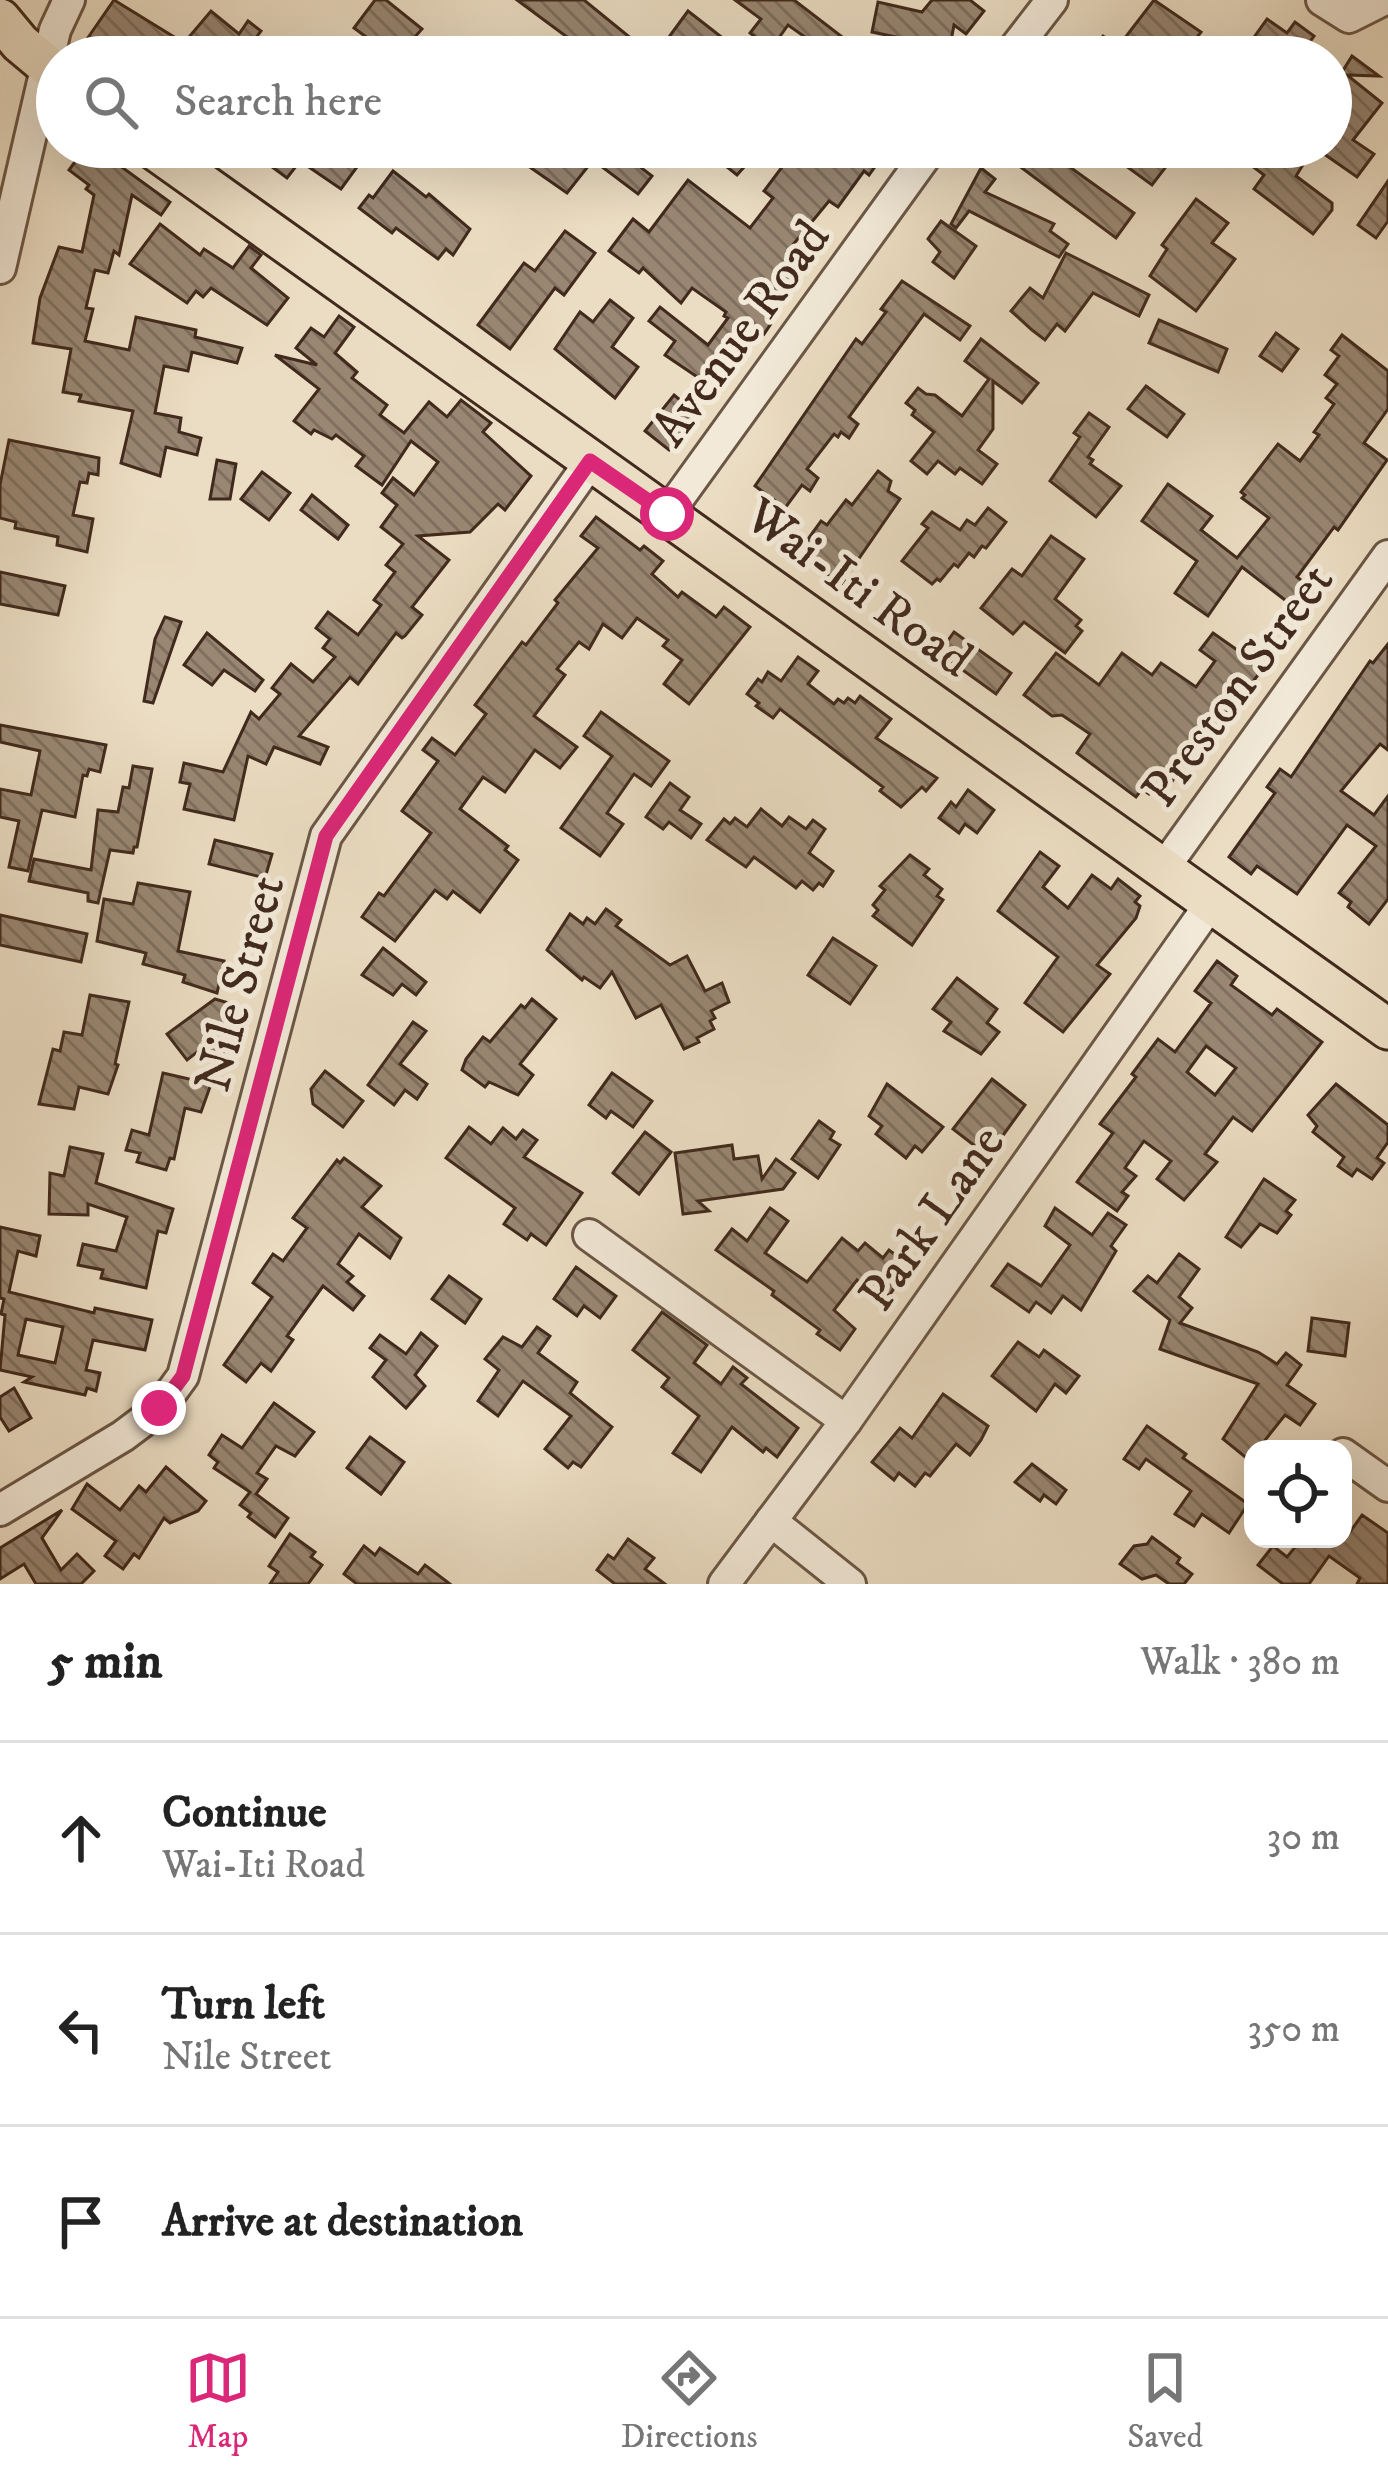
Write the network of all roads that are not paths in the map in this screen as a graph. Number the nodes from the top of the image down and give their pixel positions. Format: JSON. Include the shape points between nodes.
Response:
{"nodes":[{"id":1,"x":69,"y":0,"type":"edge"},
{"id":2,"x":1052,"y":0,"type":"edge"},
{"id":3,"x":1322,"y":0,"type":"edge"},
{"id":4,"x":1383,"y":0,"type":"edge"},
{"id":5,"x":0,"y":19,"type":"edge"},
{"id":6,"x":55,"y":36,"type":"edge"},
{"id":7,"x":1024,"y":36,"type":"edge"},
{"id":8,"x":36,"y":54,"type":"edge"},
{"id":9,"x":36,"y":131,"type":"edge"},
{"id":10,"x":180,"y":168,"type":"edge"},
{"id":11,"x":917,"y":168,"type":"edge"},
{"id":12,"x":0,"y":268,"type":"edge"},
{"id":13,"x":590,"y":461,"type":"junction"},
{"id":14,"x":667,"y":514,"type":"junction"},
{"id":15,"x":1388,"y":556,"type":"edge"},
{"id":16,"x":1163,"y":869,"type":"junction"},
{"id":17,"x":1211,"y":903,"type":"junction"},
{"id":18,"x":1388,"y":1029,"type":"edge"},
{"id":19,"x":589,"y":1235,"type":"dead end"},
{"id":20,"x":846,"y":1420,"type":"junction"},
{"id":21,"x":1352,"y":1460,"type":"edge"},
{"id":22,"x":1388,"y":1486,"type":"edge"},
{"id":23,"x":0,"y":1510,"type":"edge"},
{"id":24,"x":771,"y":1521,"type":"junction"},
{"id":25,"x":724,"y":1584,"type":"edge"},
{"id":26,"x":850,"y":1584,"type":"edge"}],
"edges":[{"from":1,"to":6,"type":"street"},
{"from":2,"to":7,"type":"street"},
{"from":3,"to":4,"type":"street","via":[[1349,17]]},
{"from":5,"to":8,"type":"main road"},
{"from":9,"to":12,"type":"street"},
{"from":10,"to":13,"type":"main road","name":"Wai-Iti Road"},
{"from":11,"to":14,"type":"street","name":"Avenue Road"},
{"from":13,"to":14,"type":"main road","name":"Wai-Iti Road"},
{"from":13,"to":23,"type":"street","name":"Nile Street","via":[[326,836],[183,1376],[123,1436]]},
{"from":14,"to":16,"type":"main road","name":"Wai-Iti Road"},
{"from":15,"to":16,"type":"street","name":"Preston Street"},
{"from":16,"to":17,"type":"main road","name":"Wai-Iti Road"},
{"from":17,"to":18,"type":"main road","name":"Wai-Iti Road"},
{"from":17,"to":20,"type":"street","name":"Park Lane"},
{"from":19,"to":20,"type":"street"},
{"from":20,"to":24,"type":"street","name":"Park Lane"},
{"from":21,"to":22,"type":"street"},
{"from":24,"to":25,"type":"street","name":"Park Lane"},
{"from":24,"to":26,"type":"street"}]}
